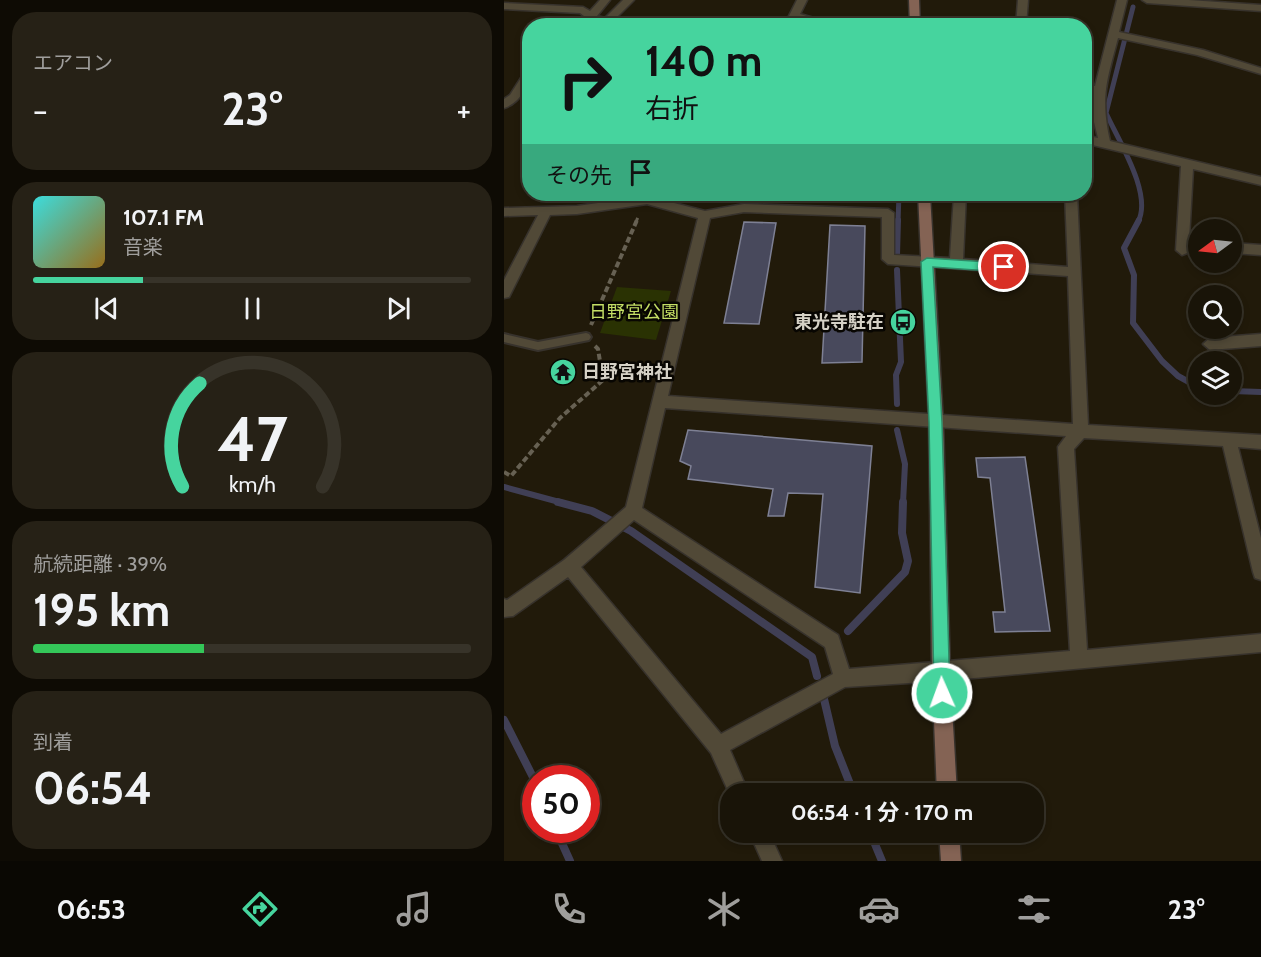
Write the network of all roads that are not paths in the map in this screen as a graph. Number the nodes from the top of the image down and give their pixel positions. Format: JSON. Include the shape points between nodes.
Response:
{"nodes":[{"id":1,"x":605,"y":0,"type":"edge"},
{"id":2,"x":629,"y":0,"type":"edge"},
{"id":3,"x":802,"y":0,"type":"edge"},
{"id":4,"x":914,"y":0,"type":"edge"},
{"id":5,"x":1023,"y":0,"type":"edge"},
{"id":6,"x":1122,"y":0,"type":"edge"},
{"id":7,"x":1148,"y":0,"type":"edge"},
{"id":8,"x":504,"y":6,"type":"edge"},
{"id":9,"x":1261,"y":8,"type":"edge"},
{"id":10,"x":794,"y":15,"type":"junction"},
{"id":11,"x":590,"y":17,"type":"junction"},
{"id":12,"x":594,"y":18,"type":"edge"},
{"id":13,"x":611,"y":18,"type":"edge"},
{"id":14,"x":793,"y":18,"type":"edge"},
{"id":15,"x":805,"y":18,"type":"edge"},
{"id":16,"x":915,"y":18,"type":"edge"},
{"id":17,"x":1022,"y":18,"type":"edge"},
{"id":18,"x":1116,"y":35,"type":"junction"},
{"id":19,"x":1261,"y":71,"type":"edge"},
{"id":20,"x":522,"y":84,"type":"edge"},
{"id":21,"x":1092,"y":89,"type":"edge"},
{"id":22,"x":1099,"y":91,"type":"junction"},
{"id":23,"x":504,"y":105,"type":"edge"},
{"id":24,"x":1092,"y":141,"type":"edge"},
{"id":25,"x":1109,"y":146,"type":"junction"},
{"id":26,"x":1186,"y":164,"type":"junction"},
{"id":27,"x":1261,"y":182,"type":"edge"},
{"id":28,"x":640,"y":201,"type":"edge"},
{"id":29,"x":651,"y":201,"type":"edge"},
{"id":30,"x":924,"y":201,"type":"edge"},
{"id":31,"x":960,"y":201,"type":"edge"},
{"id":32,"x":1071,"y":201,"type":"edge"},
{"id":33,"x":547,"y":208,"type":"junction"},
{"id":34,"x":504,"y":212,"type":"edge"},
{"id":35,"x":705,"y":215,"type":"junction"},
{"id":36,"x":1188,"y":246,"type":"edge"},
{"id":37,"x":1242,"y":249,"type":"edge"},
{"id":38,"x":1261,"y":250,"type":"edge"},
{"id":39,"x":927,"y":262,"type":"junction"},
{"id":40,"x":956,"y":264,"type":"junction"},
{"id":41,"x":1075,"y":272,"type":"junction"},
{"id":42,"x":504,"y":293,"type":"edge"},
{"id":43,"x":586,"y":337,"type":"road end"},
{"id":44,"x":504,"y":338,"type":"edge"},
{"id":45,"x":1261,"y":340,"type":"edge"},
{"id":46,"x":1210,"y":344,"type":"dead end"},
{"id":47,"x":661,"y":402,"type":"junction"},
{"id":48,"x":936,"y":422,"type":"junction"},
{"id":49,"x":1081,"y":431,"type":"junction"},
{"id":50,"x":1229,"y":440,"type":"junction"},
{"id":51,"x":1261,"y":441,"type":"edge"},
{"id":52,"x":623,"y":520,"type":"junction"},
{"id":53,"x":570,"y":566,"type":"junction"},
{"id":54,"x":1261,"y":572,"type":"edge"},
{"id":55,"x":504,"y":607,"type":"edge"},
{"id":56,"x":1261,"y":643,"type":"edge"},
{"id":57,"x":1079,"y":659,"type":"junction"},
{"id":58,"x":941,"y":672,"type":"junction"},
{"id":59,"x":843,"y":678,"type":"junction"},
{"id":60,"x":718,"y":746,"type":"junction"},
{"id":61,"x":735,"y":783,"type":"edge"},
{"id":62,"x":946,"y":783,"type":"edge"},
{"id":63,"x":764,"y":843,"type":"edge"},
{"id":64,"x":950,"y":843,"type":"edge"},
{"id":65,"x":772,"y":861,"type":"edge"},
{"id":66,"x":951,"y":861,"type":"edge"}],
"edges":[{"from":1,"to":11,"type":"street"},
{"from":2,"to":13,"type":"street"},
{"from":3,"to":10,"type":"street"},
{"from":4,"to":16,"type":"main road"},
{"from":5,"to":17,"type":"street"},
{"from":6,"to":18,"type":"street"},
{"from":7,"to":9,"type":"street"},
{"from":8,"to":11,"type":"street","via":[[583,10]]},
{"from":10,"to":14,"type":"street"},
{"from":10,"to":15,"type":"street"},
{"from":11,"to":12,"type":"street"},
{"from":18,"to":19,"type":"street","via":[[1198,52]]},
{"from":18,"to":22,"type":"street"},
{"from":20,"to":23,"type":"street"},
{"from":21,"to":22,"type":"street"},
{"from":22,"to":25,"type":"street","via":[[1098,114]]},
{"from":24,"to":25,"type":"street"},
{"from":25,"to":26,"type":"street"},
{"from":26,"to":27,"type":"street"},
{"from":26,"to":36,"type":"street","via":[[1183,247]]},
{"from":28,"to":33,"type":"street","via":[[577,210]]},
{"from":29,"to":35,"type":"street"},
{"from":30,"to":39,"type":"main road"},
{"from":31,"to":40,"type":"street"},
{"from":32,"to":41,"type":"street"},
{"from":33,"to":34,"type":"street"},
{"from":33,"to":42,"type":"street"},
{"from":35,"to":39,"type":"street","via":[[744,208],[888,213],[888,259]]},
{"from":35,"to":47,"type":"street"},
{"from":37,"to":38,"type":"street"},
{"from":39,"to":40,"type":"street"},
{"from":39,"to":48,"type":"main road"},
{"from":40,"to":41,"type":"street"},
{"from":41,"to":49,"type":"street"},
{"from":43,"to":44,"type":"lane","via":[[538,346]]},
{"from":45,"to":46,"type":"street"},
{"from":47,"to":48,"type":"street"},
{"from":47,"to":52,"type":"street"},
{"from":48,"to":49,"type":"street"},
{"from":48,"to":58,"type":"main road"},
{"from":49,"to":50,"type":"street"},
{"from":49,"to":57,"type":"street","via":[[1066,447]]},
{"from":50,"to":51,"type":"street"},
{"from":50,"to":54,"type":"street"},
{"from":52,"to":53,"type":"street"},
{"from":52,"to":59,"type":"street","via":[[832,641]]},
{"from":53,"to":55,"type":"street","via":[[507,610]]},
{"from":53,"to":60,"type":"street"},
{"from":56,"to":57,"type":"street"},
{"from":57,"to":58,"type":"street"},
{"from":58,"to":59,"type":"street"},
{"from":58,"to":62,"type":"main road"},
{"from":59,"to":60,"type":"street"},
{"from":60,"to":61,"type":"street"},
{"from":63,"to":65,"type":"street"},
{"from":64,"to":66,"type":"main road"}]}
